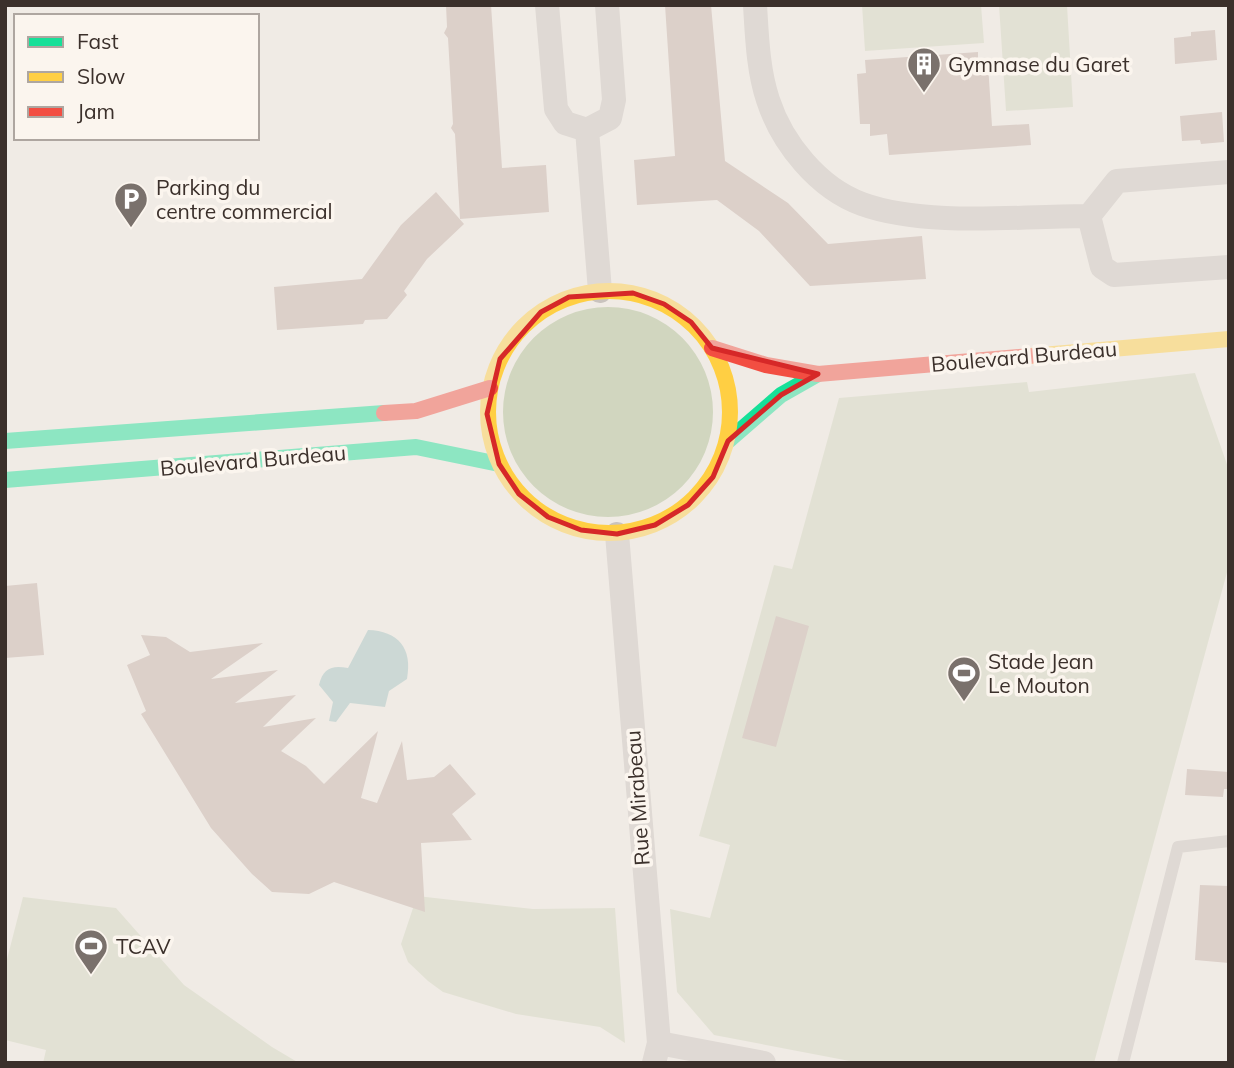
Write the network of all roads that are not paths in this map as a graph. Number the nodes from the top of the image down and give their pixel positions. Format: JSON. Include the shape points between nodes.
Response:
{"nodes":[{"id":1,"x":547,"y":5,"type":"edge"},
{"id":2,"x":607,"y":5,"type":"edge"},
{"id":3,"x":755,"y":5,"type":"edge"},
{"id":4,"x":587,"y":130,"type":"junction"},
{"id":5,"x":1229,"y":172,"type":"edge"},
{"id":6,"x":1089,"y":216,"type":"junction"},
{"id":7,"x":1229,"y":267,"type":"edge"},
{"id":8,"x":600,"y":291,"type":"junction"},
{"id":9,"x":1229,"y":339,"type":"edge"},
{"id":10,"x":712,"y":348,"type":"junction"},
{"id":11,"x":818,"y":374,"type":"junction"},
{"id":12,"x":489,"y":388,"type":"junction"},
{"id":13,"x":5,"y":441,"type":"edge"},
{"id":14,"x":728,"y":441,"type":"junction"},
{"id":15,"x":499,"y":464,"type":"junction"},
{"id":16,"x":5,"y":480,"type":"edge"},
{"id":17,"x":617,"y":534,"type":"junction"},
{"id":18,"x":1229,"y":841,"type":"edge"},
{"id":19,"x":656,"y":1053,"type":"edge"},
{"id":20,"x":764,"y":1063,"type":"edge"},
{"id":21,"x":1122,"y":1063,"type":"edge"}],
"edges":[{"from":1,"to":4,"type":"street","via":[[556,109],[565,124]]},
{"from":2,"to":4,"type":"street","via":[[614,100],[610,118]]},
{"from":3,"to":6,"type":"street","via":[[759,61],[768,100],[786,140],[821,180],[860,204],[919,217]]},
{"from":4,"to":8,"type":"street"},
{"from":5,"to":6,"type":"street","via":[[1116,181]]},
{"from":6,"to":7,"type":"street","via":[[1102,267],[1114,275]]},
{"from":8,"to":10,"type":"main road","via":[[633,293],[664,304],[691,322]]},
{"from":8,"to":12,"type":"main road","via":[[569,297],[525,325],[500,359]]},
{"from":9,"to":11,"type":"main road","name":"Boulevard Burdeau"},
{"from":10,"to":11,"type":"main road","name":"Boulevard Burdeau","via":[[766,365]]},
{"from":10,"to":14,"type":"main road","via":[[726,377],[731,409]]},
{"from":11,"to":14,"type":"main road","name":"Boulevard Burdeau","via":[[781,395]]},
{"from":12,"to":13,"type":"main road","name":"Boulevard Burdeau","via":[[416,411]]},
{"from":12,"to":15,"type":"main road","via":[[489,427]]},
{"from":14,"to":17,"type":"main road","via":[[713,477],[688,505],[655,525]]},
{"from":15,"to":16,"type":"main road","name":"Boulevard Burdeau","via":[[416,447]]},
{"from":15,"to":17,"type":"main road","via":[[519,494],[548,517],[581,530]]},
{"from":17,"to":19,"type":"street","name":"Rue Mirabeau"},
{"from":18,"to":21,"type":"lane","via":[[1178,847]]},
{"from":19,"to":20,"type":"street"}]}
